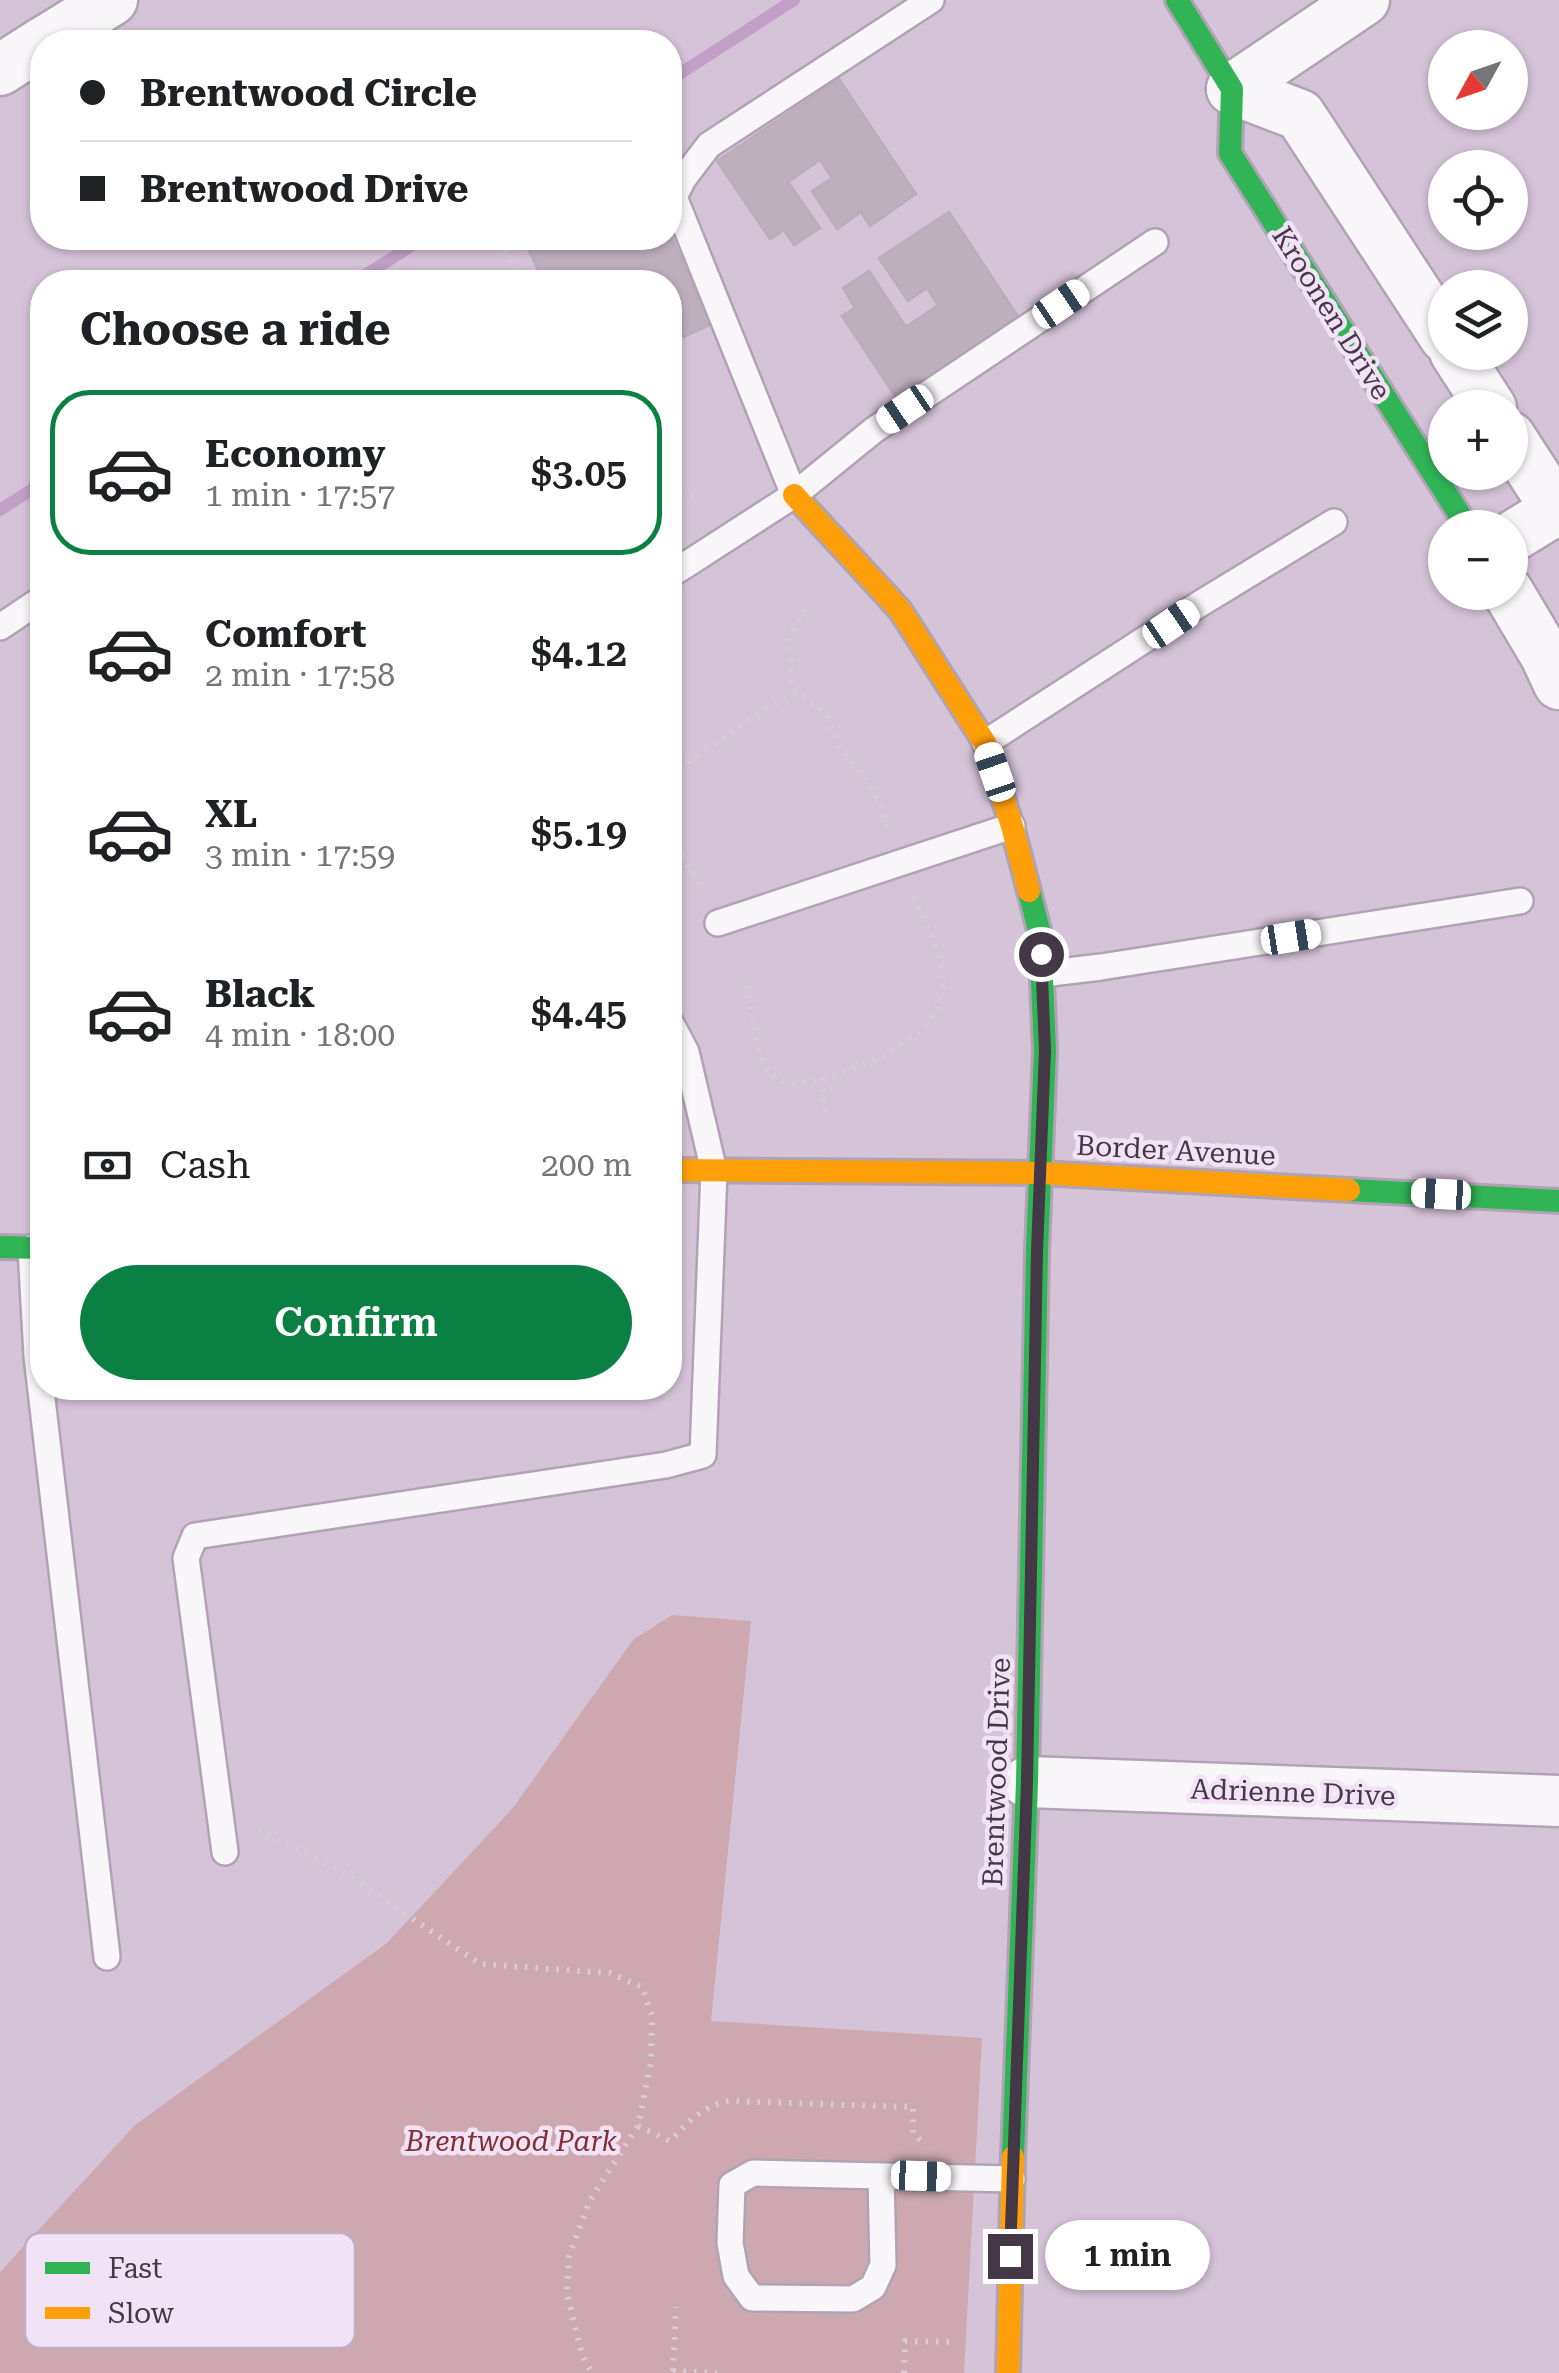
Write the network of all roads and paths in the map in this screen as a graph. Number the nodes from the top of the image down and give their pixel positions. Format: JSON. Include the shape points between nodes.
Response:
{"nodes":[{"id":1,"x":112,"y":0,"type":"edge"},
{"id":2,"x":931,"y":0,"type":"edge"},
{"id":3,"x":1177,"y":0,"type":"edge"},
{"id":4,"x":1367,"y":0,"type":"edge"},
{"id":5,"x":64,"y":30,"type":"edge"},
{"id":6,"x":30,"y":51,"type":"edge"},
{"id":7,"x":0,"y":70,"type":"edge"},
{"id":8,"x":1232,"y":89,"type":"junction"},
{"id":9,"x":682,"y":180,"type":"edge"},
{"id":10,"x":682,"y":217,"type":"edge"},
{"id":11,"x":1155,"y":242,"type":"dead end"},
{"id":12,"x":505,"y":251,"type":"dead end"},
{"id":13,"x":517,"y":270,"type":"edge"},
{"id":14,"x":1428,"y":312,"type":"edge"},
{"id":15,"x":1528,"y":464,"type":"edge"},
{"id":16,"x":682,"y":494,"type":"edge"},
{"id":17,"x":794,"y":494,"type":"junction"},
{"id":18,"x":700,"y":498,"type":"dead end"},
{"id":19,"x":1457,"y":510,"type":"edge"},
{"id":20,"x":1558,"y":510,"type":"edge"},
{"id":21,"x":1334,"y":522,"type":"dead end"},
{"id":22,"x":1528,"y":528,"type":"edge"},
{"id":23,"x":682,"y":568,"type":"edge"},
{"id":24,"x":30,"y":608,"type":"edge"},
{"id":25,"x":804,"y":610,"type":"dead end"},
{"id":26,"x":1519,"y":610,"type":"edge"},
{"id":27,"x":0,"y":627,"type":"edge"},
{"id":28,"x":1559,"y":684,"type":"edge"},
{"id":29,"x":797,"y":693,"type":"junction"},
{"id":30,"x":985,"y":743,"type":"junction"},
{"id":31,"x":682,"y":766,"type":"edge"},
{"id":32,"x":1012,"y":826,"type":"junction"},
{"id":33,"x":890,"y":837,"type":"dead end"},
{"id":34,"x":682,"y":856,"type":"edge"},
{"id":35,"x":908,"y":886,"type":"dead end"},
{"id":36,"x":706,"y":893,"type":"dead end"},
{"id":37,"x":1520,"y":901,"type":"dead end"},
{"id":38,"x":718,"y":924,"type":"dead end"},
{"id":39,"x":1042,"y":974,"type":"junction"},
{"id":40,"x":747,"y":986,"type":"dead end"},
{"id":41,"x":682,"y":1044,"type":"edge"},
{"id":42,"x":822,"y":1078,"type":"junction"},
{"id":43,"x":826,"y":1116,"type":"dead end"},
{"id":44,"x":682,"y":1170,"type":"edge"},
{"id":45,"x":714,"y":1171,"type":"junction"},
{"id":46,"x":1040,"y":1173,"type":"junction"},
{"id":47,"x":1559,"y":1201,"type":"edge"},
{"id":48,"x":0,"y":1247,"type":"edge"},
{"id":49,"x":30,"y":1248,"type":"edge"},
{"id":50,"x":42,"y":1400,"type":"edge"},
{"id":51,"x":1027,"y":1782,"type":"junction"},
{"id":52,"x":1559,"y":1802,"type":"edge"},
{"id":53,"x":220,"y":1814,"type":"junction"},
{"id":54,"x":225,"y":1852,"type":"dead end"},
{"id":55,"x":106,"y":1957,"type":"dead end"},
{"id":56,"x":638,"y":2126,"type":"junction"},
{"id":57,"x":928,"y":2145,"type":"dead end"},
{"id":58,"x":881,"y":2176,"type":"junction"},
{"id":59,"x":1012,"y":2179,"type":"junction"},
{"id":60,"x":676,"y":2307,"type":"dead end"},
{"id":61,"x":954,"y":2342,"type":"dead end"},
{"id":62,"x":672,"y":2372,"type":"edge"},
{"id":63,"x":592,"y":2373,"type":"edge"},
{"id":64,"x":717,"y":2373,"type":"edge"},
{"id":65,"x":904,"y":2373,"type":"edge"},
{"id":66,"x":1008,"y":2373,"type":"edge"}],
"edges":[{"from":1,"to":5,"type":"street"},
{"from":2,"to":9,"type":"lane","via":[[708,145]]},
{"from":3,"to":8,"type":"street"},
{"from":4,"to":8,"type":"street"},
{"from":6,"to":7,"type":"street"},
{"from":8,"to":14,"type":"street","via":[[1300,115]]},
{"from":8,"to":19,"type":"street","name":"Kroonen Drive","via":[[1230,153]]},
{"from":10,"to":17,"type":"lane"},
{"from":11,"to":17,"type":"lane","via":[[874,430]]},
{"from":12,"to":13,"type":"path"},
{"from":15,"to":20,"type":"street"},
{"from":16,"to":18,"type":"path"},
{"from":17,"to":23,"type":"lane"},
{"from":17,"to":30,"type":"street","name":"Brentwood Drive","via":[[900,610]]},
{"from":20,"to":22,"type":"street"},
{"from":21,"to":30,"type":"lane"},
{"from":24,"to":27,"type":"lane"},
{"from":25,"to":29,"type":"path","via":[[790,637]]},
{"from":26,"to":28,"type":"street"},
{"from":29,"to":31,"type":"path"},
{"from":29,"to":33,"type":"path","via":[[827,717],[876,796]]},
{"from":30,"to":32,"type":"street","name":"Brentwood Drive"},
{"from":32,"to":38,"type":"lane"},
{"from":32,"to":39,"type":"street","name":"Brentwood Drive","via":[[1040,934]]},
{"from":34,"to":36,"type":"path"},
{"from":35,"to":42,"type":"path","via":[[932,935],[944,982],[930,1021],[886,1055]]},
{"from":37,"to":39,"type":"lane"},
{"from":39,"to":46,"type":"street","name":"Brentwood Drive"},
{"from":40,"to":42,"type":"path","via":[[768,1072],[792,1084]]},
{"from":41,"to":45,"type":"lane"},
{"from":42,"to":43,"type":"path"},
{"from":44,"to":45,"type":"street","name":"Border Avenue"},
{"from":45,"to":46,"type":"street","name":"Border Avenue"},
{"from":45,"to":53,"type":"lane","via":[[704,1455],[195,1536],[186,1558]]},
{"from":46,"to":47,"type":"street","name":"Border Avenue"},
{"from":46,"to":51,"type":"street","name":"Brentwood Drive"},
{"from":48,"to":49,"type":"street"},
{"from":50,"to":55,"type":"lane"},
{"from":51,"to":52,"type":"street","name":"Adrienne Drive"},
{"from":51,"to":59,"type":"street","name":"Brentwood Drive"},
{"from":53,"to":54,"type":"lane"},
{"from":53,"to":56,"type":"path","via":[[337,1868],[480,1964],[610,1973],[642,1987],[652,2015]]},
{"from":56,"to":57,"type":"path","via":[[670,2140],[690,2119],[728,2100],[913,2107],[914,2134]]},
{"from":56,"to":63,"type":"path","via":[[590,2200],[569,2256],[567,2294]]},
{"from":58,"to":58,"type":"lane","via":[[753,2173],[732,2185],[736,2276],[752,2298],[853,2299],[873,2287],[883,2265]]},
{"from":58,"to":59,"type":"lane"},
{"from":59,"to":66,"type":"street","name":"Brentwood Drive"},
{"from":60,"to":62,"type":"path"},
{"from":61,"to":65,"type":"path","via":[[905,2341]]},
{"from":62,"to":64,"type":"path"}]}
